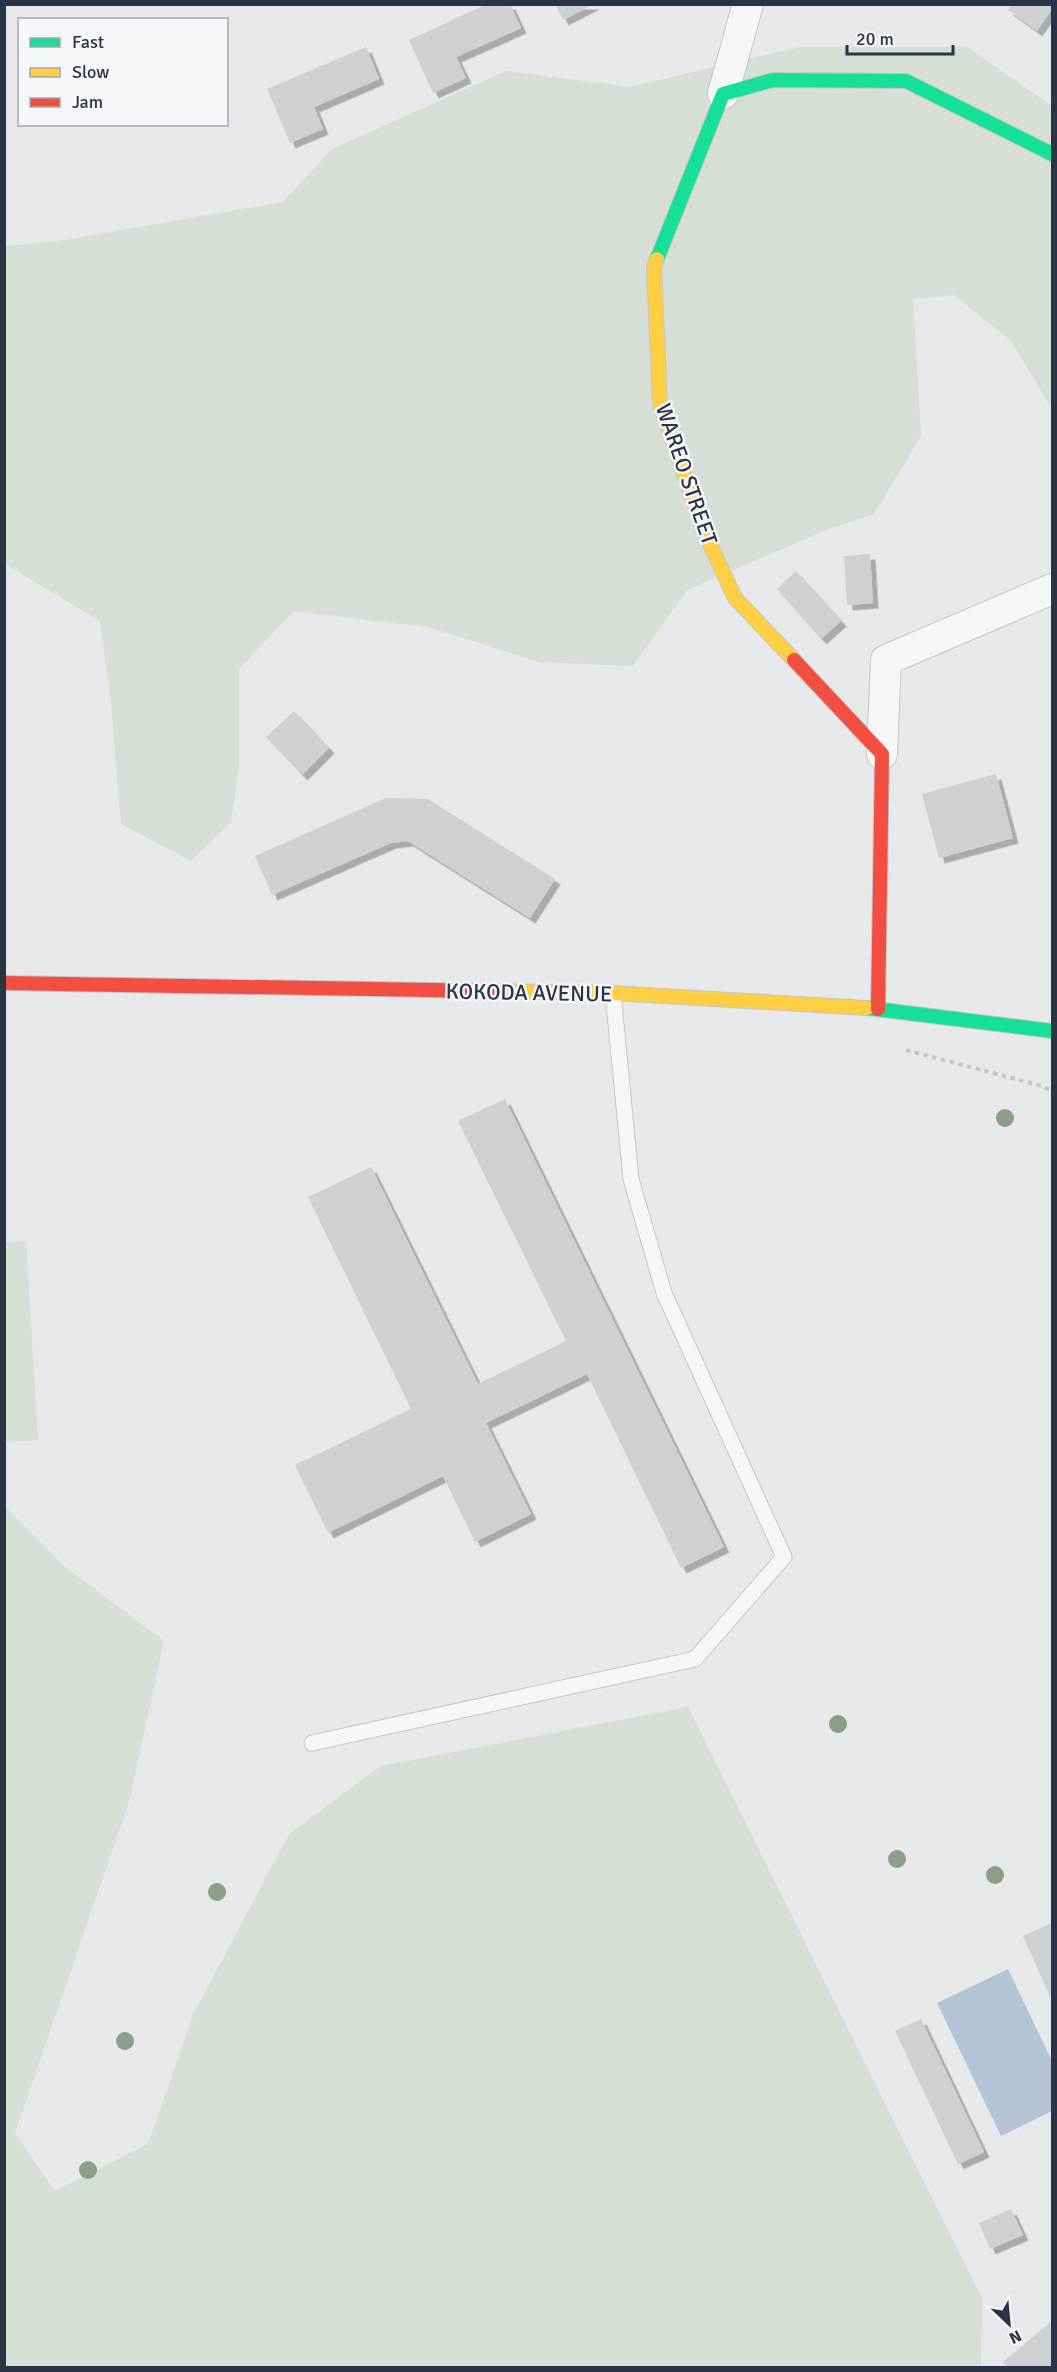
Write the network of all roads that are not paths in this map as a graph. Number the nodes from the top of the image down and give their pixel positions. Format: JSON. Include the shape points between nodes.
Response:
{"nodes":[{"id":1,"x":748,"y":4,"type":"edge"},
{"id":2,"x":723,"y":94,"type":"junction"},
{"id":3,"x":1053,"y":154,"type":"edge"},
{"id":4,"x":1053,"y":589,"type":"edge"},
{"id":5,"x":882,"y":754,"type":"junction"},
{"id":6,"x":4,"y":983,"type":"edge"},
{"id":7,"x":613,"y":993,"type":"junction"},
{"id":8,"x":878,"y":1009,"type":"junction"},
{"id":9,"x":1053,"y":1031,"type":"edge"},
{"id":10,"x":312,"y":1743,"type":"dead end"}],
"edges":[{"from":1,"to":2,"type":"street"},
{"from":2,"to":3,"type":"street","via":[[773,80],[906,81]]},
{"from":2,"to":5,"type":"street","name":"WAREO STREET","via":[[654,267],[660,404],[703,529],[735,598]]},
{"from":4,"to":5,"type":"street","via":[[885,660]]},
{"from":5,"to":8,"type":"street"},
{"from":6,"to":7,"type":"street","name":"KOKODA AVENUE"},
{"from":7,"to":8,"type":"street","name":"KOKODA AVENUE"},
{"from":7,"to":10,"type":"lane","via":[[631,1179],[664,1293],[784,1557],[695,1659]]},
{"from":8,"to":9,"type":"street","name":"KOKODA AVENUE"}]}
